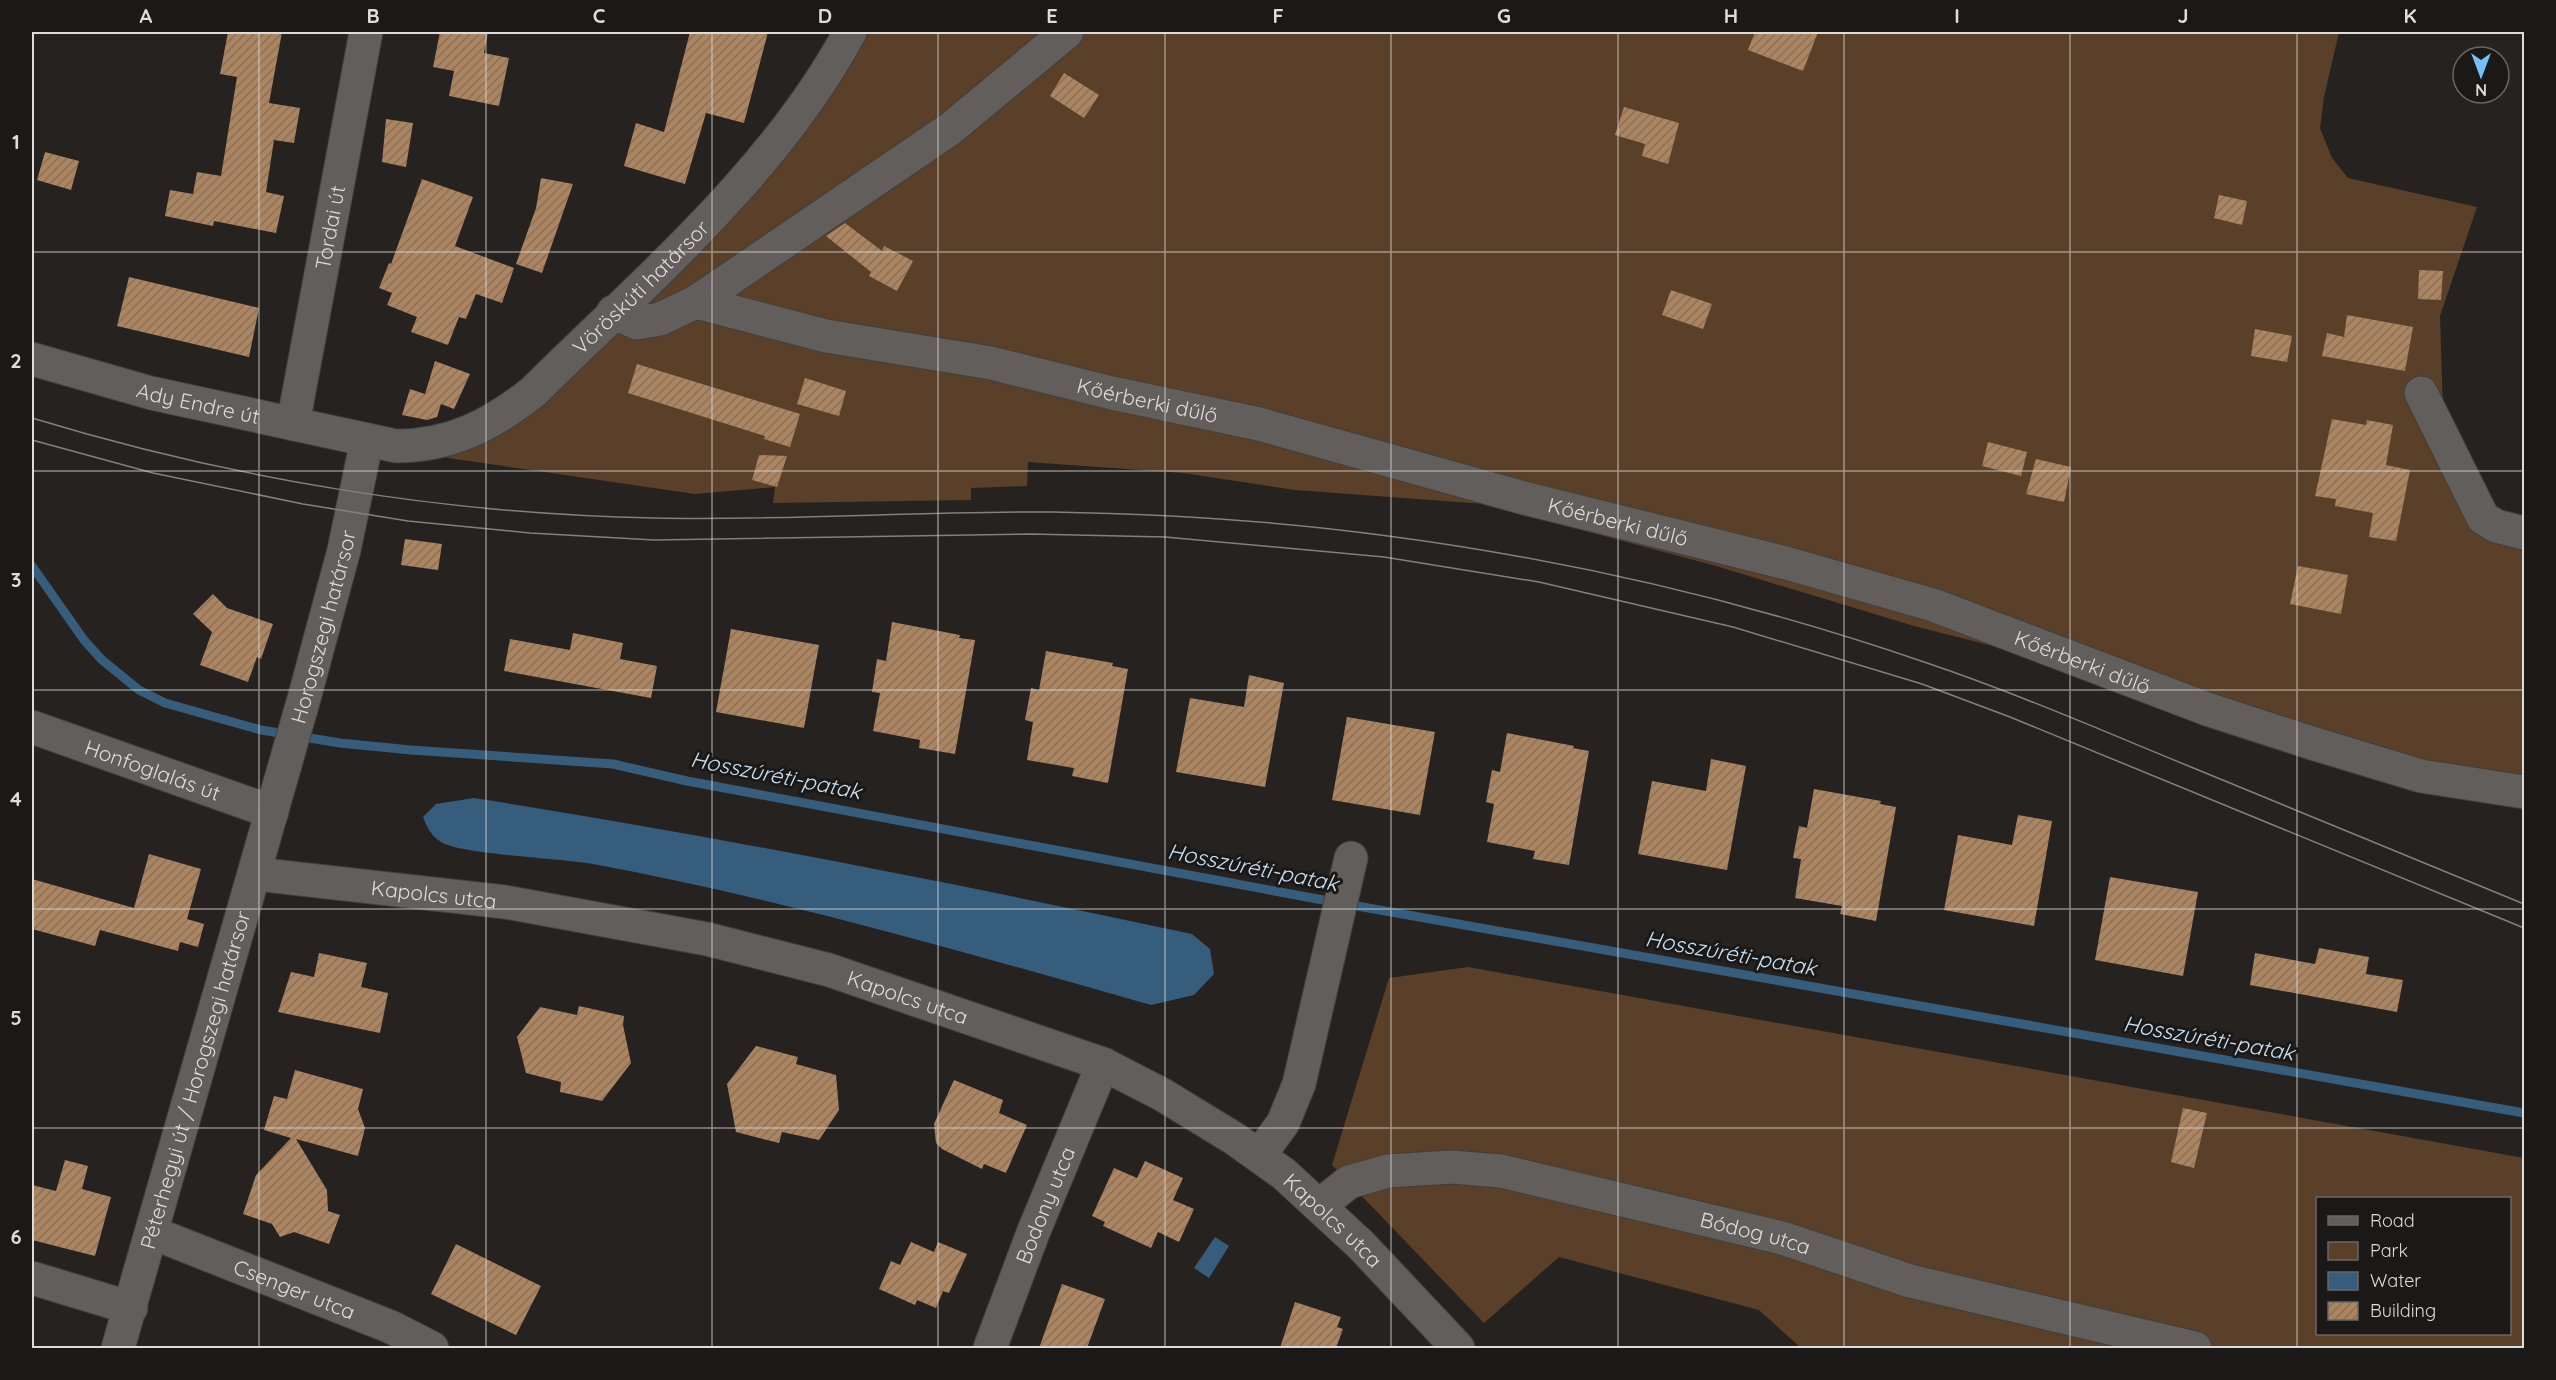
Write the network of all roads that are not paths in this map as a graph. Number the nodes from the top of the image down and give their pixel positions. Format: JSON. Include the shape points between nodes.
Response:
{"nodes":[{"id":1,"x":366,"y":32,"type":"edge"},
{"id":2,"x":850,"y":32,"type":"edge"},
{"id":3,"x":1067,"y":32,"type":"edge"},
{"id":4,"x":696,"y":302,"type":"junction"},
{"id":5,"x":614,"y":312,"type":"junction"},
{"id":6,"x":32,"y":359,"type":"edge"},
{"id":7,"x":2421,"y":393,"type":"dead end"},
{"id":8,"x":293,"y":424,"type":"junction"},
{"id":9,"x":367,"y":440,"type":"junction"},
{"id":10,"x":2524,"y":533,"type":"edge"},
{"id":11,"x":32,"y":727,"type":"edge"},
{"id":12,"x":2524,"y":792,"type":"edge"},
{"id":13,"x":272,"y":812,"type":"junction"},
{"id":14,"x":1348,"y":869,"type":"dead end"},
{"id":15,"x":255,"y":874,"type":"junction"},
{"id":16,"x":1103,"y":1065,"type":"junction"},
{"id":17,"x":1259,"y":1156,"type":"junction"},
{"id":18,"x":1318,"y":1206,"type":"junction"},
{"id":19,"x":153,"y":1233,"type":"junction"},
{"id":20,"x":32,"y":1278,"type":"edge"},
{"id":21,"x":130,"y":1308,"type":"junction"},
{"id":22,"x":118,"y":1348,"type":"edge"},
{"id":23,"x":432,"y":1348,"type":"edge"},
{"id":24,"x":990,"y":1348,"type":"edge"},
{"id":25,"x":1458,"y":1348,"type":"edge"},
{"id":26,"x":2194,"y":1348,"type":"edge"}],
"edges":[{"from":1,"to":8,"type":"street","name":"Tordai út"},
{"from":2,"to":5,"type":"street","name":"Vöröskúti határsor","via":[[827,75],[746,181]]},
{"from":3,"to":4,"type":"street","via":[[950,129]]},
{"from":4,"to":5,"type":"street","via":[[660,319],[636,323]]},
{"from":4,"to":12,"type":"street","name":"Kőérberki dűlő","via":[[826,336],[991,363],[1259,424],[1512,495],[1775,560],[1933,605],[2165,694],[2315,744],[2421,776]]},
{"from":5,"to":9,"type":"street","name":"Vöröskúti határsor","via":[[503,416],[443,441],[419,446]]},
{"from":6,"to":8,"type":"street","name":"Ady Endre út","via":[[151,393]]},
{"from":7,"to":10,"type":"street","via":[[2483,518],[2496,526]]},
{"from":8,"to":9,"type":"street","name":"Ady Endre út"},
{"from":9,"to":13,"type":"street","name":"Horogszegi határsor","via":[[344,550]]},
{"from":11,"to":13,"type":"street","name":"Honfoglalás út"},
{"from":13,"to":15,"type":"street","name":"Péterhegyi út / Horogszegi határsor"},
{"from":14,"to":17,"type":"street","via":[[1296,1092],[1283,1123]]},
{"from":15,"to":16,"type":"street","name":"Kapolcs utca","via":[[505,902],[707,939],[840,974]]},
{"from":15,"to":19,"type":"street","name":"Péterhegyi út / Horogszegi határsor"},
{"from":16,"to":17,"type":"street","name":"Kapolcs utca","via":[[1163,1095]]},
{"from":16,"to":24,"type":"street","name":"Bodony utca"},
{"from":17,"to":18,"type":"street","name":"Kapolcs utca"},
{"from":18,"to":25,"type":"street","name":"Kapolcs utca","via":[[1361,1245]]},
{"from":18,"to":26,"type":"street","name":"Bódog utca","via":[[1348,1182],[1388,1171],[1451,1167],[1501,1171],[1782,1238],[1910,1281]]},
{"from":19,"to":21,"type":"street","name":"Péterhegyi út / Horogszegi határsor"},
{"from":19,"to":23,"type":"street","name":"Csenger utca","via":[[391,1327]]},
{"from":20,"to":21,"type":"street"},
{"from":21,"to":22,"type":"street","name":"Péterhegyi út / Horogszegi határsor"}]}
